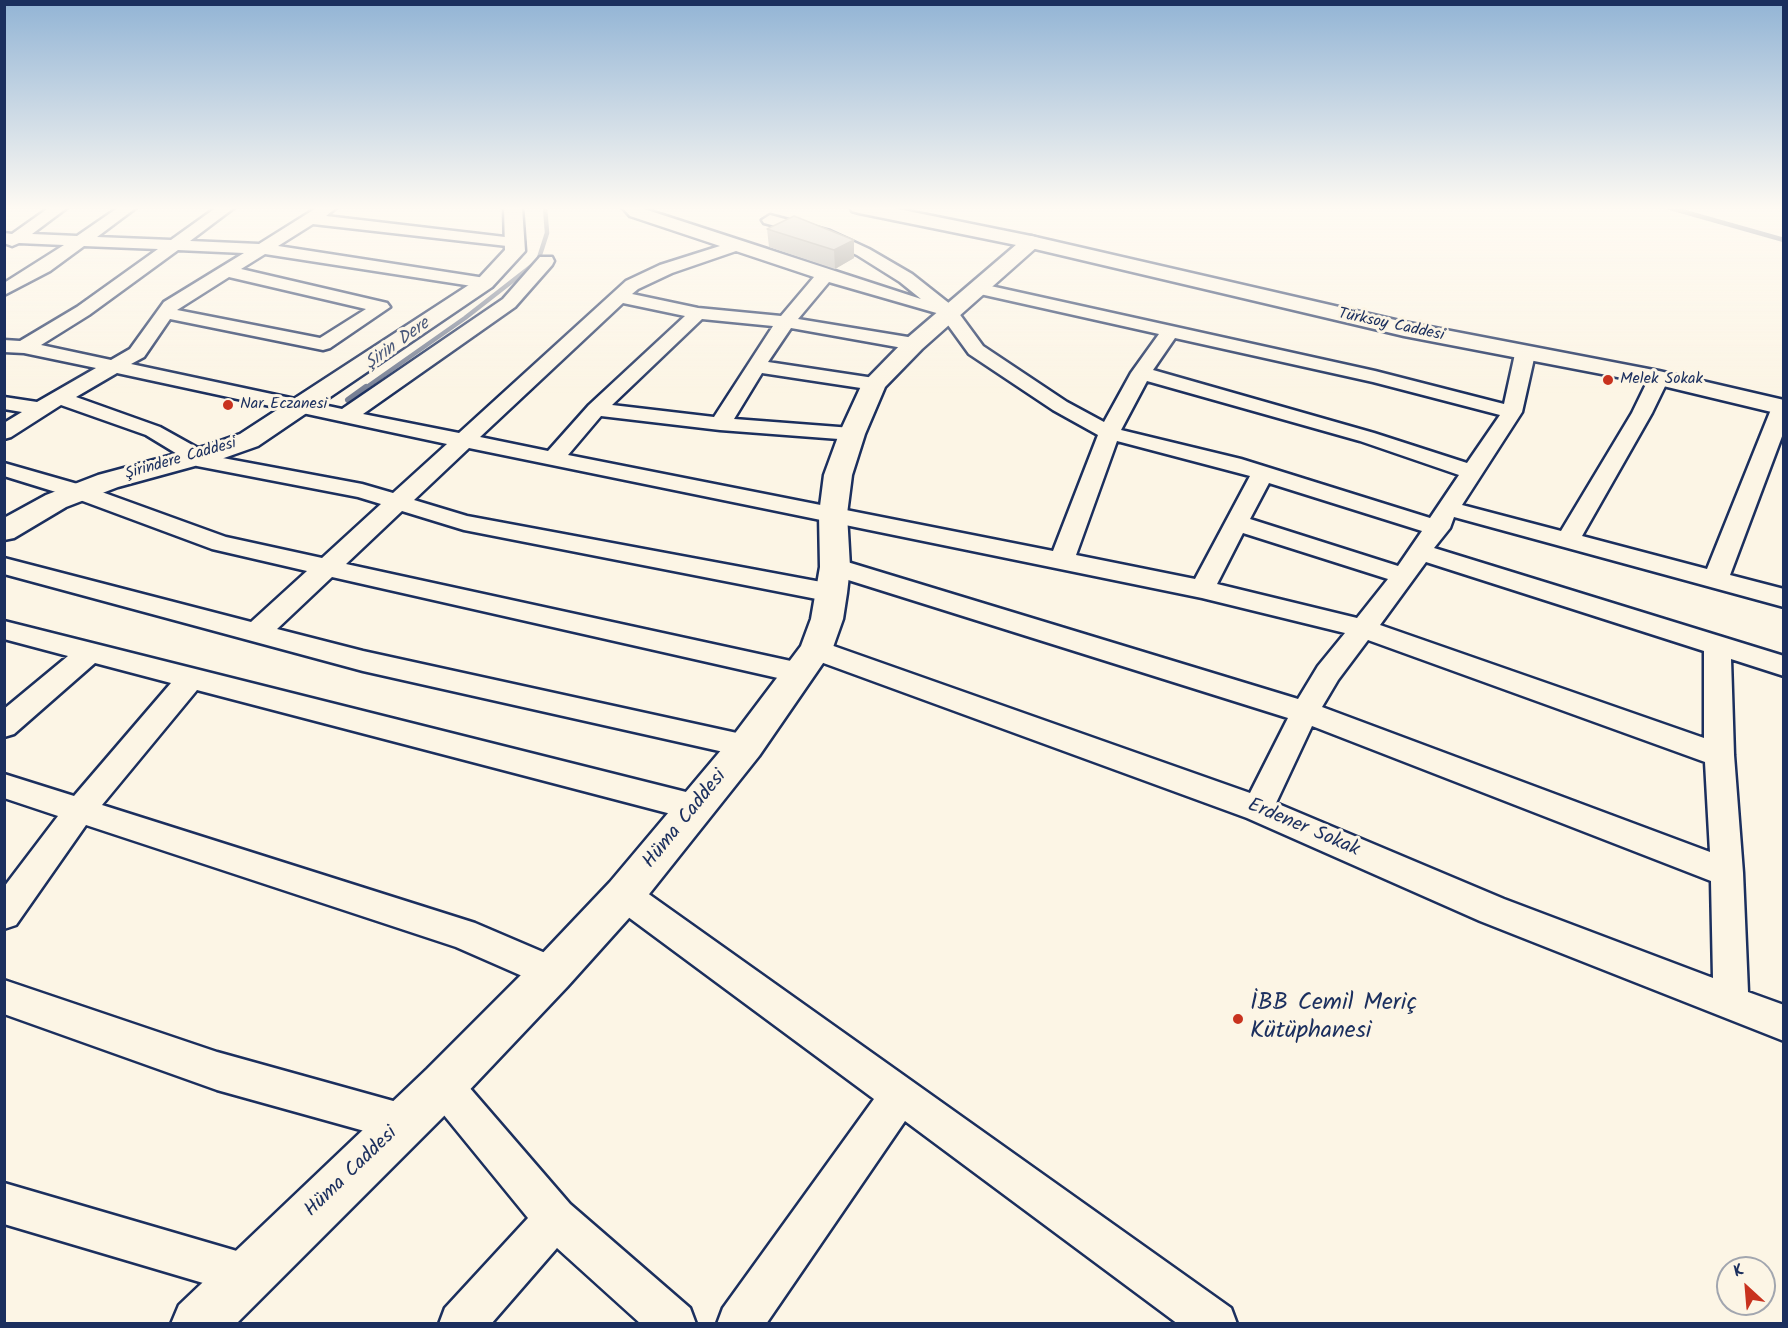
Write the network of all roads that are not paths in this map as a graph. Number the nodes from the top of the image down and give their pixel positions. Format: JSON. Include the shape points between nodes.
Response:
{"nodes":[{"id":1,"x":41,"y":269,"type":"edge"},
{"id":2,"x":140,"y":269,"type":"edge"},
{"id":3,"x":230,"y":269,"type":"edge"},
{"id":4,"x":394,"y":269,"type":"edge"},
{"id":5,"x":498,"y":269,"type":"edge"},
{"id":6,"x":539,"y":269,"type":"edge"},
{"id":7,"x":666,"y":269,"type":"edge"},
{"id":8,"x":811,"y":269,"type":"edge"},
{"id":9,"x":891,"y":269,"type":"edge"},
{"id":10,"x":999,"y":269,"type":"edge"},
{"id":11,"x":1143,"y":269,"type":"edge"},
{"id":12,"x":226,"y":271,"type":"junction"},
{"id":13,"x":826,"y":274,"type":"junction"},
{"id":14,"x":485,"y":283,"type":"junction"},
{"id":15,"x":977,"y":288,"type":"junction"},
{"id":16,"x":4,"y":290,"type":"edge"},
{"id":17,"x":618,"y":297,"type":"junction"},
{"id":18,"x":949,"y":312,"type":"junction"},
{"id":19,"x":167,"y":313,"type":"junction"},
{"id":20,"x":698,"y":313,"type":"junction"},
{"id":21,"x":786,"y":322,"type":"junction"},
{"id":22,"x":1171,"y":331,"type":"junction"},
{"id":23,"x":914,"y":344,"type":"junction"},
{"id":24,"x":14,"y":347,"type":"edge"},
{"id":25,"x":1525,"y":354,"type":"junction"},
{"id":26,"x":117,"y":366,"type":"junction"},
{"id":27,"x":756,"y":366,"type":"junction"},
{"id":28,"x":1141,"y":373,"type":"junction"},
{"id":29,"x":1659,"y":378,"type":"junction"},
{"id":30,"x":874,"y":384,"type":"junction"},
{"id":31,"x":4,"y":403,"type":"edge"},
{"id":32,"x":50,"y":403,"type":"junction"},
{"id":33,"x":301,"y":406,"type":"junction"},
{"id":34,"x":1783,"y":408,"type":"edge"},
{"id":35,"x":596,"y":409,"type":"junction"},
{"id":36,"x":1512,"y":412,"type":"junction"},
{"id":37,"x":346,"y":416,"type":"junction"},
{"id":38,"x":720,"y":424,"type":"junction"},
{"id":39,"x":4,"y":433,"type":"edge"},
{"id":40,"x":1109,"y":433,"type":"junction"},
{"id":41,"x":852,"y":434,"type":"junction"},
{"id":42,"x":462,"y":440,"type":"junction"},
{"id":43,"x":199,"y":457,"type":"junction"},
{"id":44,"x":553,"y":458,"type":"junction"},
{"id":45,"x":4,"y":469,"type":"edge"},
{"id":46,"x":1473,"y":472,"type":"junction"},
{"id":47,"x":1263,"y":473,"type":"junction"},
{"id":48,"x":80,"y":492,"type":"junction"},
{"id":49,"x":397,"y":502,"type":"junction"},
{"id":50,"x":833,"y":514,"type":"junction"},
{"id":51,"x":1444,"y":518,"type":"junction"},
{"id":52,"x":1237,"y":523,"type":"junction"},
{"id":53,"x":4,"y":531,"type":"edge"},
{"id":54,"x":1568,"y":540,"type":"junction"},
{"id":55,"x":1420,"y":552,"type":"junction"},
{"id":56,"x":1062,"y":560,"type":"junction"},
{"id":57,"x":4,"y":566,"type":"edge"},
{"id":58,"x":326,"y":568,"type":"junction"},
{"id":59,"x":1404,"y":576,"type":"junction"},
{"id":60,"x":1716,"y":579,"type":"junction"},
{"id":61,"x":833,"y":580,"type":"junction"},
{"id":62,"x":1202,"y":589,"type":"junction"},
{"id":63,"x":1784,"y":597,"type":"edge"},
{"id":64,"x":1361,"y":628,"type":"junction"},
{"id":65,"x":4,"y":630,"type":"edge"},
{"id":66,"x":255,"y":634,"type":"junction"},
{"id":67,"x":1717,"y":646,"type":"junction"},
{"id":68,"x":91,"y":652,"type":"junction"},
{"id":69,"x":808,"y":661,"type":"junction"},
{"id":70,"x":1784,"y":666,"type":"edge"},
{"id":71,"x":191,"y":678,"type":"junction"},
{"id":72,"x":1305,"y":712,"type":"junction"},
{"id":73,"x":4,"y":726,"type":"edge"},
{"id":74,"x":746,"y":746,"type":"junction"},
{"id":75,"x":1719,"y":755,"type":"junction"},
{"id":76,"x":4,"y":786,"type":"edge"},
{"id":77,"x":698,"y":808,"type":"junction"},
{"id":78,"x":1258,"y":809,"type":"junction"},
{"id":79,"x":79,"y":811,"type":"junction"},
{"id":80,"x":1727,"y":873,"type":"junction"},
{"id":81,"x":624,"y":895,"type":"junction"},
{"id":82,"x":4,"y":914,"type":"edge"},
{"id":83,"x":552,"y":973,"type":"junction"},
{"id":84,"x":4,"y":997,"type":"edge"},
{"id":85,"x":1731,"y":1004,"type":"junction"},
{"id":86,"x":1784,"y":1023,"type":"edge"},
{"id":87,"x":443,"y":1085,"type":"junction"},
{"id":88,"x":900,"y":1095,"type":"junction"},
{"id":89,"x":404,"y":1123,"type":"junction"},
{"id":90,"x":4,"y":1203,"type":"edge"},
{"id":91,"x":555,"y":1219,"type":"junction"},
{"id":92,"x":247,"y":1275,"type":"junction"},
{"id":93,"x":198,"y":1323,"type":"edge"},
{"id":94,"x":461,"y":1323,"type":"edge"},
{"id":95,"x":674,"y":1323,"type":"edge"},
{"id":96,"x":739,"y":1323,"type":"edge"},
{"id":97,"x":1215,"y":1323,"type":"edge"}],
"edges":[{"from":1,"to":16,"type":"street"},
{"from":2,"to":24,"type":"street","via":[[83,311]]},
{"from":3,"to":12,"type":"street"},
{"from":4,"to":14,"type":"street"},
{"from":5,"to":14,"type":"street","name":"Şirindere Caddesi"},
{"from":6,"to":37,"type":"street","via":[[509,303]]},
{"from":7,"to":17,"type":"street","via":[[632,285]]},
{"from":8,"to":13,"type":"street"},
{"from":9,"to":18,"type":"street"},
{"from":10,"to":15,"type":"street","name":"Hüma Caddesi"},
{"from":11,"to":25,"type":"street","name":"Türksoy Caddesi"},
{"from":12,"to":19,"type":"street","via":[[170,306]]},
{"from":12,"to":19,"type":"street","via":[[381,307],[323,344]]},
{"from":13,"to":18,"type":"street"},
{"from":13,"to":21,"type":"street"},
{"from":14,"to":33,"type":"street","name":"Şirindere Caddesi"},
{"from":15,"to":18,"type":"street","name":"Hüma Caddesi"},
{"from":15,"to":22,"type":"street"},
{"from":17,"to":20,"type":"street"},
{"from":17,"to":42,"type":"street"},
{"from":18,"to":23,"type":"street","name":"Hüma Caddesi"},
{"from":18,"to":40,"type":"street","via":[[976,350],[1060,406]]},
{"from":19,"to":26,"type":"street","via":[[137,353]]},
{"from":20,"to":21,"type":"street"},
{"from":20,"to":35,"type":"street"},
{"from":21,"to":23,"type":"street"},
{"from":21,"to":27,"type":"street"},
{"from":22,"to":28,"type":"street"},
{"from":22,"to":36,"type":"street"},
{"from":23,"to":30,"type":"street","name":"Hüma Caddesi"},
{"from":24,"to":26,"type":"street"},
{"from":25,"to":29,"type":"street","name":"Türksoy Caddesi"},
{"from":25,"to":36,"type":"street"},
{"from":26,"to":32,"type":"street"},
{"from":26,"to":33,"type":"street"},
{"from":27,"to":30,"type":"street"},
{"from":27,"to":38,"type":"street"},
{"from":28,"to":40,"type":"street"},
{"from":28,"to":46,"type":"street","via":[[1368,437]]},
{"from":29,"to":34,"type":"street","name":"Türksoy Caddesi"},
{"from":29,"to":54,"type":"street"},
{"from":30,"to":41,"type":"street","name":"Hüma Caddesi"},
{"from":31,"to":32,"type":"street"},
{"from":32,"to":39,"type":"street"},
{"from":32,"to":43,"type":"street","via":[[153,430]]},
{"from":33,"to":37,"type":"street"},
{"from":33,"to":43,"type":"street","name":"Şirindere Caddesi","via":[[249,440]]},
{"from":34,"to":60,"type":"street"},
{"from":35,"to":38,"type":"street"},
{"from":35,"to":44,"type":"street"},
{"from":36,"to":46,"type":"street"},
{"from":37,"to":42,"type":"street"},
{"from":38,"to":41,"type":"street"},
{"from":40,"to":47,"type":"street"},
{"from":40,"to":56,"type":"street"},
{"from":41,"to":50,"type":"street","name":"Hüma Caddesi","via":[[838,476]]},
{"from":42,"to":44,"type":"street"},
{"from":42,"to":49,"type":"street"},
{"from":43,"to":48,"type":"street","name":"Şirindere Caddesi"},
{"from":43,"to":49,"type":"street"},
{"from":44,"to":50,"type":"street"},
{"from":45,"to":48,"type":"street","name":"Erdener Sokak"},
{"from":46,"to":51,"type":"street"},
{"from":47,"to":51,"type":"street"},
{"from":47,"to":52,"type":"street"},
{"from":48,"to":53,"type":"street","name":"Şirindere Caddesi"},
{"from":48,"to":58,"type":"street","name":"Erdener Sokak","via":[[220,544]]},
{"from":49,"to":58,"type":"street"},
{"from":49,"to":61,"type":"street","via":[[464,522]]},
{"from":50,"to":56,"type":"street"},
{"from":50,"to":61,"type":"street","name":"Hüma Caddesi"},
{"from":51,"to":54,"type":"street"},
{"from":51,"to":55,"type":"street"},
{"from":52,"to":59,"type":"street"},
{"from":52,"to":62,"type":"street"},
{"from":54,"to":60,"type":"street"},
{"from":55,"to":59,"type":"street"},
{"from":55,"to":67,"type":"street"},
{"from":56,"to":62,"type":"street"},
{"from":57,"to":66,"type":"street"},
{"from":58,"to":66,"type":"street"},
{"from":58,"to":69,"type":"street","name":"Erdener Sokak"},
{"from":59,"to":64,"type":"street"},
{"from":60,"to":63,"type":"street"},
{"from":61,"to":69,"type":"street","name":"Hüma Caddesi","via":[[827,619]]},
{"from":61,"to":72,"type":"street"},
{"from":62,"to":64,"type":"street"},
{"from":64,"to":72,"type":"street"},
{"from":64,"to":75,"type":"street"},
{"from":65,"to":68,"type":"street"},
{"from":66,"to":74,"type":"street"},
{"from":67,"to":70,"type":"street"},
{"from":67,"to":75,"type":"street"},
{"from":68,"to":71,"type":"street"},
{"from":68,"to":73,"type":"street"},
{"from":69,"to":74,"type":"street","name":"Hüma Caddesi"},
{"from":69,"to":78,"type":"street","name":"Erdener Sokak"},
{"from":71,"to":77,"type":"street"},
{"from":71,"to":79,"type":"street"},
{"from":72,"to":78,"type":"street"},
{"from":72,"to":80,"type":"street"},
{"from":74,"to":77,"type":"street","name":"Hüma Caddesi"},
{"from":75,"to":80,"type":"street"},
{"from":76,"to":79,"type":"street"},
{"from":77,"to":81,"type":"street","name":"Hüma Caddesi"},
{"from":78,"to":85,"type":"street","name":"Erdener Sokak","via":[[1492,910]]},
{"from":79,"to":82,"type":"street"},
{"from":79,"to":83,"type":"street","via":[[463,934]]},
{"from":80,"to":85,"type":"street"},
{"from":81,"to":83,"type":"street","name":"Hüma Caddesi"},
{"from":81,"to":88,"type":"street"},
{"from":83,"to":87,"type":"street","name":"Hüma Caddesi"},
{"from":84,"to":89,"type":"street","via":[[217,1071]]},
{"from":85,"to":86,"type":"street","name":"Erdener Sokak"},
{"from":87,"to":89,"type":"street","name":"Hüma Caddesi"},
{"from":87,"to":91,"type":"street"},
{"from":88,"to":96,"type":"street"},
{"from":88,"to":97,"type":"street"},
{"from":89,"to":92,"type":"street","name":"Hüma Caddesi"},
{"from":90,"to":92,"type":"street"},
{"from":91,"to":94,"type":"street"},
{"from":91,"to":95,"type":"street"},
{"from":92,"to":93,"type":"street","name":"Hüma Caddesi"}]}
